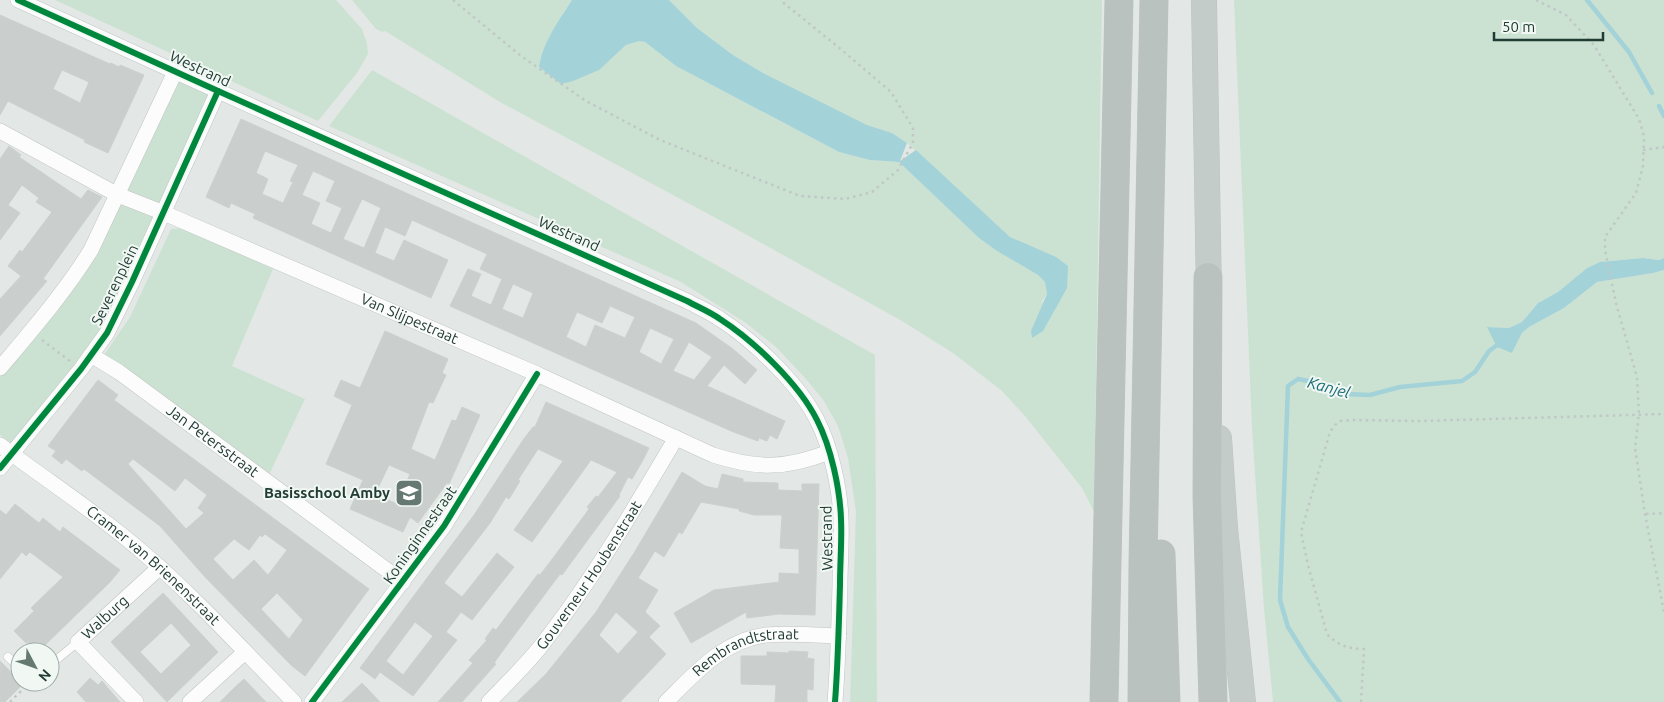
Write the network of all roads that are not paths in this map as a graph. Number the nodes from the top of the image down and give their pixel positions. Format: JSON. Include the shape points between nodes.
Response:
{"nodes":[{"id":1,"x":18,"y":0,"type":"edge"},
{"id":2,"x":1119,"y":0,"type":"edge"},
{"id":3,"x":1154,"y":0,"type":"edge"},
{"id":4,"x":1204,"y":0,"type":"edge"},
{"id":5,"x":175,"y":72,"type":"junction"},
{"id":6,"x":218,"y":92,"type":"junction"},
{"id":7,"x":0,"y":131,"type":"edge"},
{"id":8,"x":118,"y":195,"type":"junction"},
{"id":9,"x":164,"y":213,"type":"junction"},
{"id":10,"x":1208,"y":277,"type":"junction"},
{"id":11,"x":1147,"y":351,"type":"junction"},
{"id":12,"x":91,"y":355,"type":"junction"},
{"id":13,"x":0,"y":368,"type":"edge"},
{"id":14,"x":537,"y":374,"type":"junction"},
{"id":15,"x":676,"y":438,"type":"junction"},
{"id":16,"x":6,"y":449,"type":"edge"},
{"id":17,"x":829,"y":452,"type":"junction"},
{"id":18,"x":0,"y":468,"type":"edge"},
{"id":19,"x":160,"y":567,"type":"junction"},
{"id":20,"x":403,"y":582,"type":"junction"},
{"id":21,"x":839,"y":636,"type":"junction"},
{"id":22,"x":78,"y":642,"type":"junction"},
{"id":23,"x":245,"y":652,"type":"junction"},
{"id":24,"x":60,"y":657,"type":"edge"},
{"id":25,"x":136,"y":702,"type":"edge"},
{"id":26,"x":190,"y":702,"type":"edge"},
{"id":27,"x":294,"y":702,"type":"edge"},
{"id":28,"x":312,"y":702,"type":"edge"},
{"id":29,"x":489,"y":702,"type":"edge"},
{"id":30,"x":666,"y":702,"type":"edge"},
{"id":31,"x":836,"y":702,"type":"edge"},
{"id":32,"x":1104,"y":702,"type":"edge"},
{"id":33,"x":1142,"y":702,"type":"edge"},
{"id":34,"x":1166,"y":702,"type":"edge"},
{"id":35,"x":1213,"y":702,"type":"edge"},
{"id":36,"x":1243,"y":702,"type":"edge"}],
"edges":[{"from":1,"to":5,"type":"street","name":"Westrand"},
{"from":2,"to":32,"type":"highway"},
{"from":3,"to":11,"type":"highway"},
{"from":4,"to":10,"type":"highway"},
{"from":5,"to":6,"type":"street","name":"Westrand"},
{"from":5,"to":8,"type":"street"},
{"from":6,"to":9,"type":"street","name":"Severenplein"},
{"from":6,"to":17,"type":"street","name":"Westrand","via":[[644,281],[720,318],[763,354],[799,392],[817,420]]},
{"from":7,"to":8,"type":"street","name":"Van Slijpestraat"},
{"from":8,"to":9,"type":"street","name":"Van Slijpestraat"},
{"from":8,"to":13,"type":"street","via":[[76,274]]},
{"from":9,"to":12,"type":"street","name":"Severenplein","via":[[120,308]]},
{"from":9,"to":14,"type":"street","name":"Van Slijpestraat"},
{"from":10,"to":35,"type":"highway","via":[[1207,496]]},
{"from":10,"to":36,"type":"highway","via":[[1225,528]]},
{"from":11,"to":33,"type":"highway"},
{"from":11,"to":34,"type":"highway","via":[[1160,499]]},
{"from":12,"to":16,"type":"street","name":"Severenplein"},
{"from":12,"to":20,"type":"street","name":"Jan Petersstraat","via":[[119,372]]},
{"from":14,"to":15,"type":"street","name":"Van Slijpestraat"},
{"from":14,"to":20,"type":"street","name":"Koninginnestraat","via":[[444,526]]},
{"from":15,"to":17,"type":"street","name":"Van Slijpestraat","via":[[713,455],[757,465],[806,461]]},
{"from":15,"to":29,"type":"street","name":"Gouverneur Houbenstraat","via":[[586,584],[540,647]]},
{"from":16,"to":18,"type":"street","name":"Severenplein"},
{"from":16,"to":19,"type":"street","name":"Cramer van Brienenstraat"},
{"from":17,"to":21,"type":"street","name":"Westrand","via":[[841,518]]},
{"from":19,"to":22,"type":"street","name":"Walburg"},
{"from":19,"to":23,"type":"street","name":"Cramer van Brienenstraat"},
{"from":20,"to":28,"type":"street","name":"Koninginnestraat"},
{"from":21,"to":30,"type":"street","name":"Rembrandtstraat","via":[[765,635],[735,644],[703,664]]},
{"from":21,"to":31,"type":"street","name":"Westrand"},
{"from":22,"to":24,"type":"lane","name":"Walburg"},
{"from":22,"to":25,"type":"street"},
{"from":23,"to":26,"type":"street"},
{"from":23,"to":27,"type":"street","name":"Cramer van Brienenstraat"}]}
